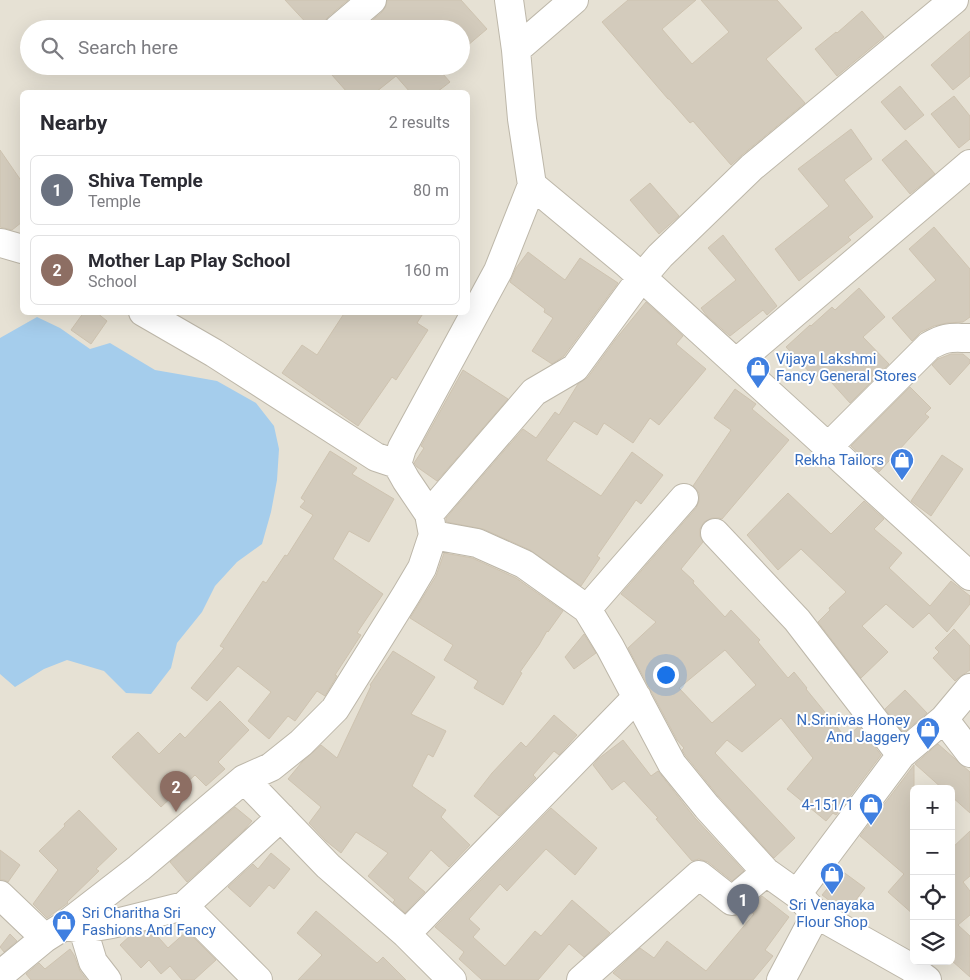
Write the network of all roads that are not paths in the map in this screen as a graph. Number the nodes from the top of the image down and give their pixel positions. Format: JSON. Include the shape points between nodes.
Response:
{"nodes":[{"id":1,"x":372,"y":0,"type":"edge"},
{"id":2,"x":509,"y":0,"type":"edge"},
{"id":3,"x":574,"y":0,"type":"edge"},
{"id":4,"x":954,"y":0,"type":"edge"},
{"id":5,"x":349,"y":20,"type":"edge"},
{"id":6,"x":516,"y":50,"type":"junction"},
{"id":7,"x":970,"y":164,"type":"edge"},
{"id":8,"x":532,"y":185,"type":"junction"},
{"id":9,"x":641,"y":278,"type":"junction"},
{"id":10,"x":148,"y":315,"type":"edge"},
{"id":11,"x":970,"y":338,"type":"edge"},
{"id":12,"x":736,"y":363,"type":"junction"},
{"id":13,"x":828,"y":447,"type":"junction"},
{"id":14,"x":396,"y":464,"type":"junction"},
{"id":15,"x":684,"y":498,"type":"dead end"},
{"id":16,"x":431,"y":524,"type":"junction"},
{"id":17,"x":715,"y":533,"type":"dead end"},
{"id":18,"x":970,"y":576,"type":"edge"},
{"id":19,"x":587,"y":609,"type":"junction"},
{"id":20,"x":970,"y":688,"type":"edge"},
{"id":21,"x":637,"y":697,"type":"junction"},
{"id":22,"x":944,"y":719,"type":"junction"},
{"id":23,"x":970,"y":753,"type":"edge"},
{"id":24,"x":901,"y":755,"type":"junction"},
{"id":25,"x":244,"y":779,"type":"junction"},
{"id":26,"x":281,"y":817,"type":"junction"},
{"id":27,"x":766,"y":872,"type":"junction"},
{"id":28,"x":0,"y":894,"type":"edge"},
{"id":29,"x":797,"y":894,"type":"junction"},
{"id":30,"x":184,"y":906,"type":"junction"},
{"id":31,"x":816,"y":914,"type":"junction"},
{"id":32,"x":64,"y":931,"type":"junction"},
{"id":33,"x":406,"y":934,"type":"junction"},
{"id":34,"x":0,"y":975,"type":"edge"},
{"id":35,"x":107,"y":980,"type":"edge"},
{"id":36,"x":258,"y":980,"type":"edge"},
{"id":37,"x":452,"y":980,"type":"edge"},
{"id":38,"x":580,"y":980,"type":"edge"},
{"id":39,"x":781,"y":980,"type":"edge"},
{"id":40,"x":927,"y":980,"type":"edge"}],
"edges":[{"from":1,"to":5,"type":"street"},
{"from":2,"to":6,"type":"street"},
{"from":3,"to":6,"type":"street"},
{"from":4,"to":9,"type":"street","via":[[752,167]]},
{"from":6,"to":8,"type":"street"},
{"from":7,"to":12,"type":"street"},
{"from":8,"to":9,"type":"street"},
{"from":8,"to":14,"type":"street","via":[[498,271]]},
{"from":9,"to":12,"type":"street"},
{"from":9,"to":16,"type":"street","via":[[576,368],[534,392]]},
{"from":10,"to":14,"type":"street","via":[[214,353],[376,457]]},
{"from":11,"to":13,"type":"street","via":[[942,339],[929,346]]},
{"from":12,"to":13,"type":"street"},
{"from":13,"to":18,"type":"street"},
{"from":14,"to":16,"type":"street"},
{"from":15,"to":19,"type":"street"},
{"from":16,"to":19,"type":"street","via":[[524,564]]},
{"from":16,"to":25,"type":"street","via":[[422,568],[335,709],[271,767]]},
{"from":17,"to":24,"type":"street","via":[[797,620]]},
{"from":19,"to":21,"type":"street"},
{"from":20,"to":22,"type":"street"},
{"from":21,"to":27,"type":"street","via":[[672,764],[706,807]]},
{"from":21,"to":33,"type":"street"},
{"from":22,"to":23,"type":"street"},
{"from":22,"to":24,"type":"street"},
{"from":24,"to":29,"type":"street"},
{"from":25,"to":26,"type":"street"},
{"from":25,"to":32,"type":"street"},
{"from":26,"to":30,"type":"street"},
{"from":26,"to":33,"type":"street","via":[[328,866]]},
{"from":27,"to":29,"type":"street"},
{"from":27,"to":38,"type":"street","via":[[732,901],[699,875]]},
{"from":28,"to":32,"type":"street"},
{"from":29,"to":31,"type":"street"},
{"from":30,"to":32,"type":"street","via":[[112,924]]},
{"from":30,"to":36,"type":"street"},
{"from":31,"to":39,"type":"street"},
{"from":31,"to":40,"type":"street"},
{"from":32,"to":34,"type":"street"},
{"from":32,"to":35,"type":"street"},
{"from":33,"to":37,"type":"street"}]}
